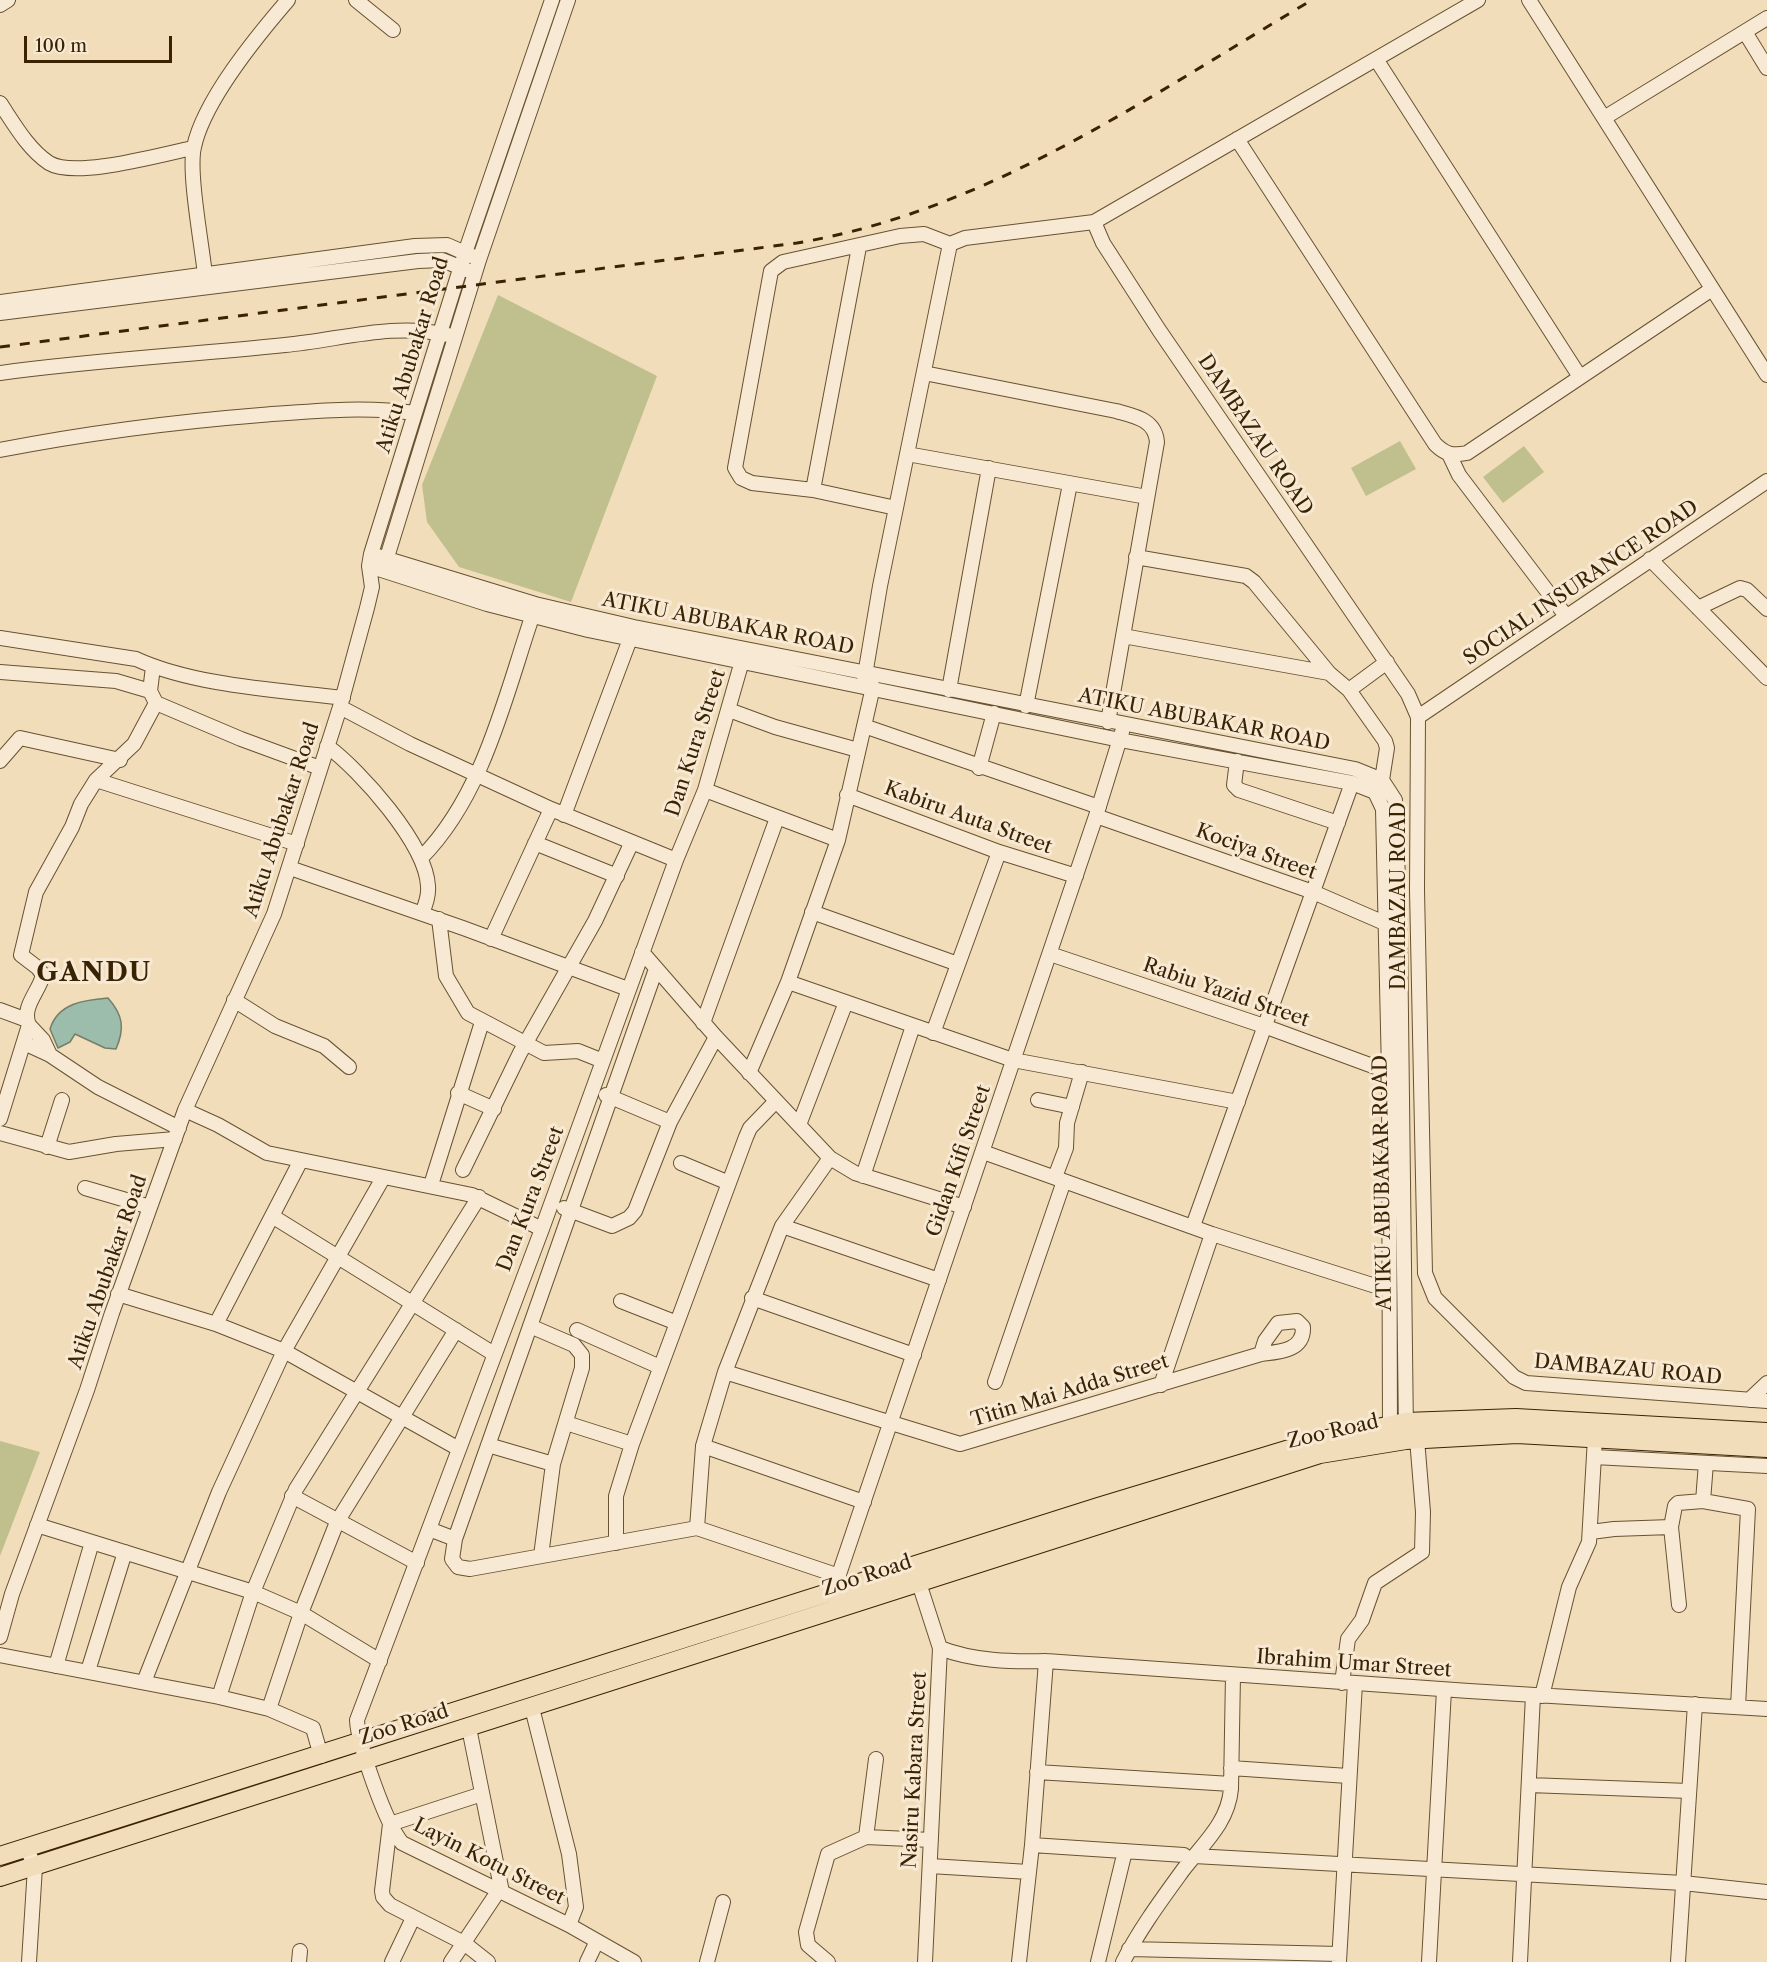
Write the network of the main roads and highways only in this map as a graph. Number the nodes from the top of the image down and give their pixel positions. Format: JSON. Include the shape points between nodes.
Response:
{"nodes":[{"id":1,"x":1401,"y":1433,"type":"junction"},
{"id":2,"x":1763,"y":1452,"type":"edge"},
{"id":3,"x":836,"y":1592,"type":"junction"},
{"id":4,"x":0,"y":1856,"type":"edge"},
{"id":5,"x":0,"y":1877,"type":"edge"}],
"edges":[{"from":1,"to":2,"type":"main road","name":"Zoo Road","via":[[1595,1438]]},
{"from":1,"to":2,"type":"main road","name":"Zoo Road","via":[[1516,1418]]},
{"from":1,"to":3,"type":"main road","name":"Zoo Road","via":[[1320,1454],[919,1583]]},
{"from":1,"to":3,"type":"main road","name":"Zoo Road","via":[[1309,1443]]},
{"from":3,"to":4,"type":"main road","name":"Zoo Road"},
{"from":3,"to":5,"type":"main road","name":"Zoo Road","via":[[532,1708]]}]}
